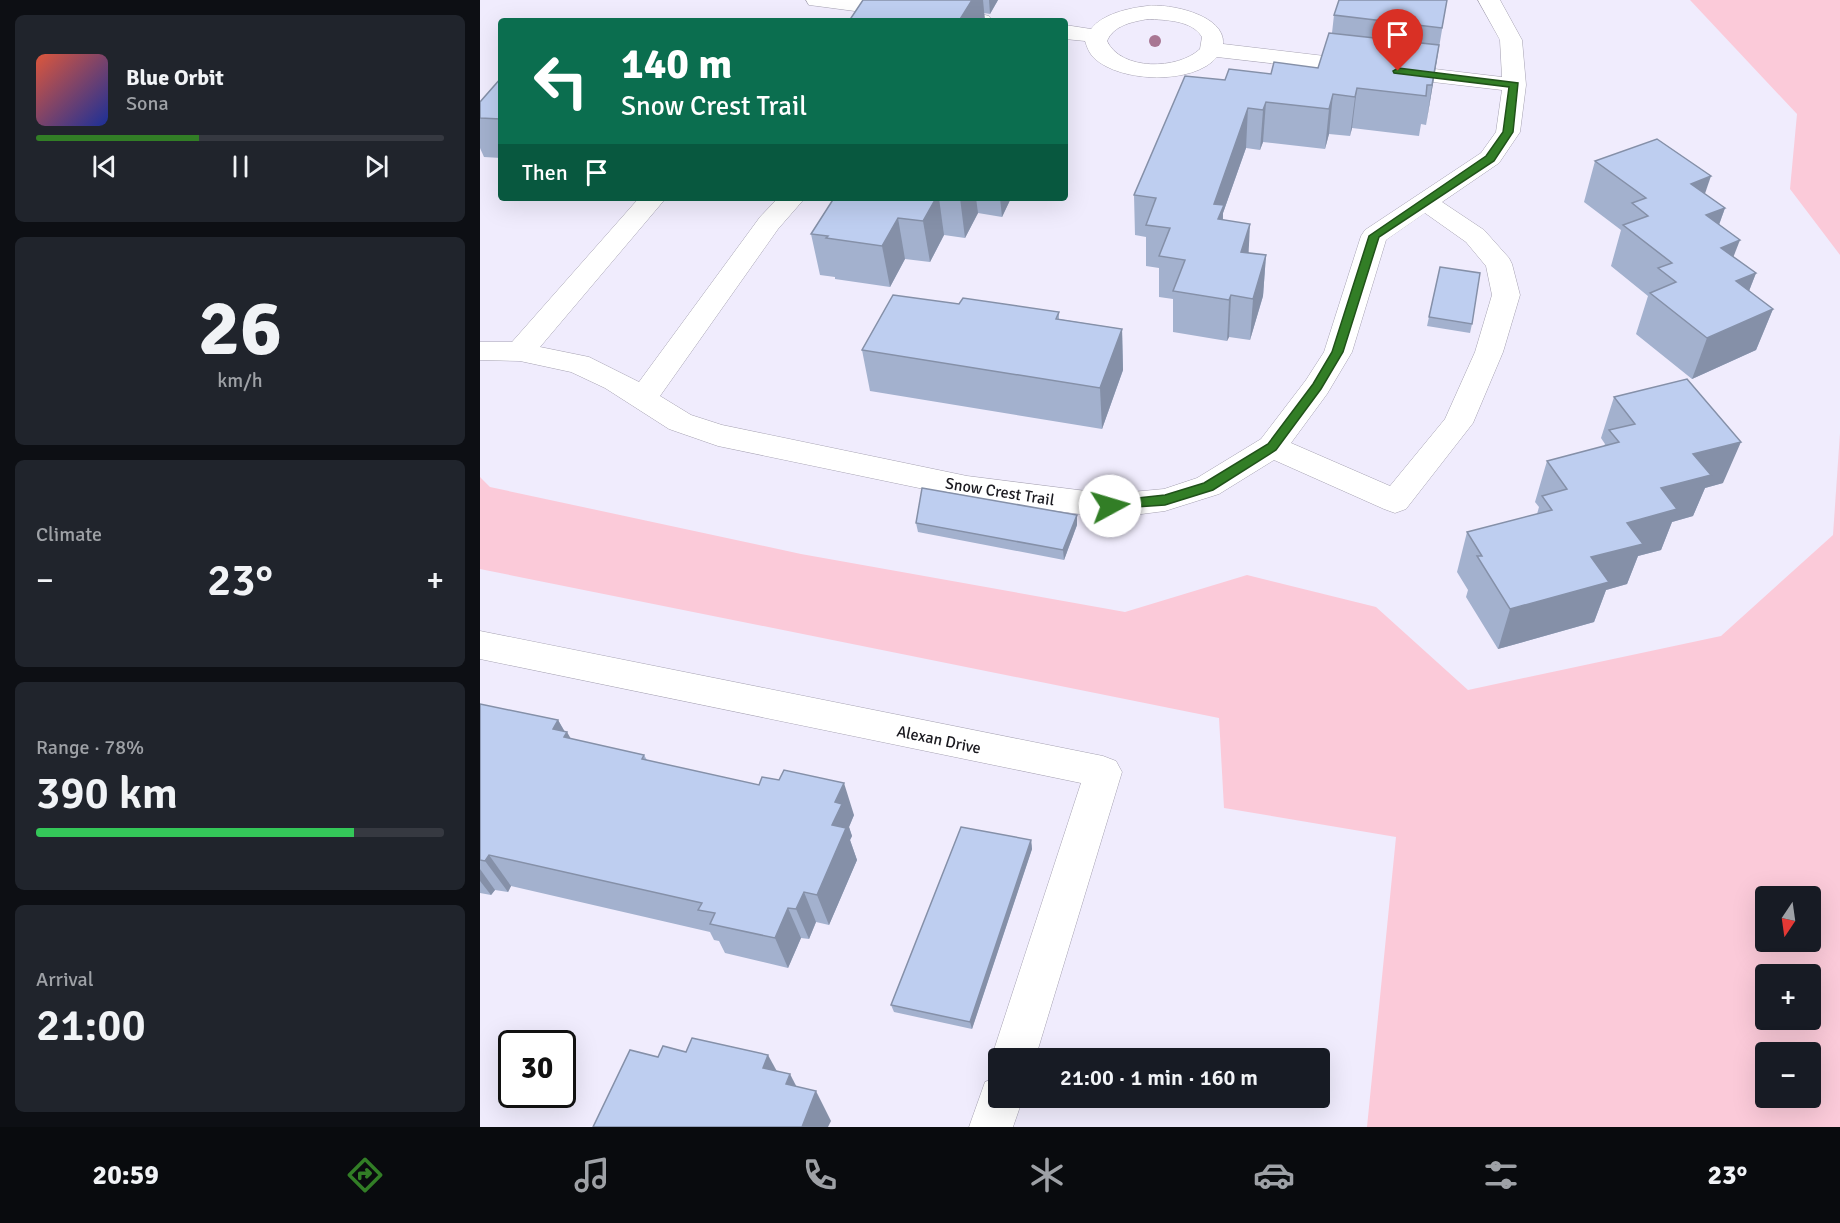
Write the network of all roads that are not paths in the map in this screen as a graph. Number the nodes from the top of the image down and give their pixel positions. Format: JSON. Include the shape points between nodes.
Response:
{"nodes":[{"id":1,"x":817,"y":0,"type":"edge"},
{"id":2,"x":1489,"y":0,"type":"edge"},
{"id":3,"x":958,"y":18,"type":"edge"},
{"id":4,"x":1068,"y":32,"type":"edge"},
{"id":5,"x":1097,"y":36,"type":"junction"},
{"id":6,"x":1211,"y":49,"type":"junction"},
{"id":7,"x":1514,"y":85,"type":"junction"},
{"id":8,"x":650,"y":201,"type":"edge"},
{"id":9,"x":789,"y":201,"type":"edge"},
{"id":10,"x":1426,"y":202,"type":"junction"},
{"id":11,"x":480,"y":351,"type":"edge"},
{"id":12,"x":520,"y":352,"type":"junction"},
{"id":13,"x":642,"y":399,"type":"junction"},
{"id":14,"x":1272,"y":447,"type":"junction"},
{"id":15,"x":480,"y":645,"type":"edge"},
{"id":16,"x":1016,"y":1048,"type":"edge"},
{"id":17,"x":997,"y":1108,"type":"edge"},
{"id":18,"x":991,"y":1127,"type":"edge"}],
"edges":[{"from":1,"to":3,"type":"street"},
{"from":2,"to":7,"type":"street","name":"Snow Crest Trail","via":[[1511,40]]},
{"from":4,"to":5,"type":"street"},
{"from":5,"to":6,"type":"street","via":[[1096,46],[1102,56],[1115,64],[1152,72],[1190,66]]},
{"from":5,"to":6,"type":"street","via":[[1115,20],[1148,12],[1167,13],[1184,16],[1208,30],[1213,39]]},
{"from":6,"to":7,"type":"street"},
{"from":7,"to":10,"type":"street","name":"Snow Crest Trail","via":[[1508,132],[1490,158]]},
{"from":8,"to":12,"type":"street"},
{"from":9,"to":13,"type":"street","via":[[769,223]]},
{"from":10,"to":14,"type":"street","name":"Snow Crest Trail","via":[[1374,236],[1338,352]]},
{"from":10,"to":14,"type":"street","via":[[1475,236],[1499,264],[1506,295],[1489,352],[1458,423],[1395,501]]},
{"from":11,"to":12,"type":"street","name":"Snow Crest Trail"},
{"from":12,"to":13,"type":"street","name":"Snow Crest Trail","via":[[579,364]]},
{"from":13,"to":14,"type":"street","name":"Snow Crest Trail","via":[[680,422],[738,440],[967,487],[1110,506],[1165,500],[1208,486]]},
{"from":15,"to":16,"type":"street","name":"Alexan Drive","via":[[1103,772]]},
{"from":17,"to":18,"type":"street"}]}
